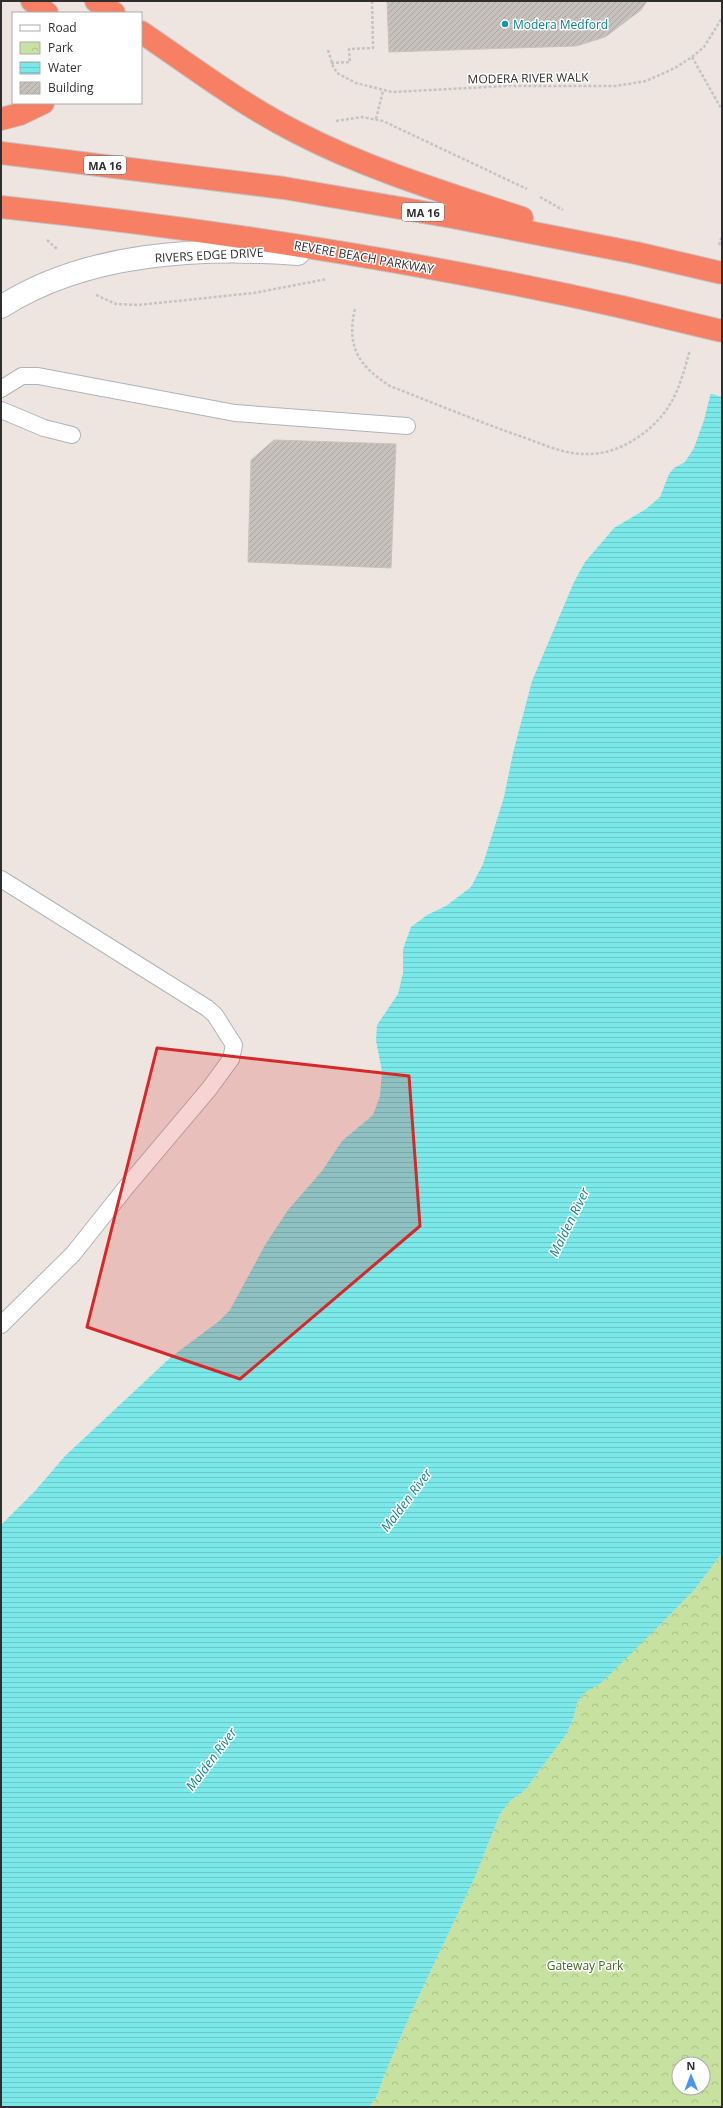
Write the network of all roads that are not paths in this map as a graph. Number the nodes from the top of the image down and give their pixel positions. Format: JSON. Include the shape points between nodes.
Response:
{"nodes":[{"id":1,"x":32,"y":1,"type":"edge"},
{"id":2,"x":96,"y":1,"type":"edge"},
{"id":3,"x":46,"y":12,"type":"edge"},
{"id":4,"x":112,"y":12,"type":"edge"},
{"id":5,"x":142,"y":33,"type":"edge"},
{"id":6,"x":41,"y":104,"type":"edge"},
{"id":7,"x":1,"y":119,"type":"edge"},
{"id":8,"x":1,"y":153,"type":"edge"},
{"id":9,"x":1,"y":207,"type":"edge"},
{"id":10,"x":636,"y":253,"type":"junction"},
{"id":11,"x":402,"y":263,"type":"junction"},
{"id":12,"x":722,"y":273,"type":"edge"},
{"id":13,"x":1,"y":307,"type":"edge"},
{"id":14,"x":722,"y":331,"type":"edge"},
{"id":15,"x":1,"y":390,"type":"edge"},
{"id":16,"x":1,"y":410,"type":"edge"},
{"id":17,"x":407,"y":426,"type":"dead end"},
{"id":18,"x":72,"y":435,"type":"dead end"},
{"id":19,"x":1,"y":879,"type":"edge"},
{"id":20,"x":1,"y":1325,"type":"edge"}],
"edges":[{"from":1,"to":3,"type":"highway"},
{"from":2,"to":4,"type":"highway"},
{"from":5,"to":10,"type":"highway","via":[[276,122],[332,149],[495,210]]},
{"from":6,"to":7,"type":"highway","via":[[20,114]]},
{"from":8,"to":10,"type":"highway","number":"MA 16","via":[[120,166],[292,190],[452,217]]},
{"from":9,"to":11,"type":"highway","name":"REVERE BEACH PARKWAY","via":[[226,235]]},
{"from":10,"to":12,"type":"highway","number":"MA 16","bridge":true},
{"from":11,"to":13,"type":"main road","name":"RIVERS EDGE DRIVE","via":[[284,253],[222,252],[160,256],[76,272],[45,284]]},
{"from":11,"to":14,"type":"highway","name":"REVERE BEACH PARKWAY","bridge":true,"via":[[622,307]]},
{"from":15,"to":17,"type":"lane","via":[[22,376],[38,376],[235,413]]},
{"from":16,"to":18,"type":"lane","via":[[44,428]]},
{"from":19,"to":20,"type":"lane","via":[[207,1008],[215,1015],[234,1045],[232,1059],[209,1089],[73,1254]]}]}
